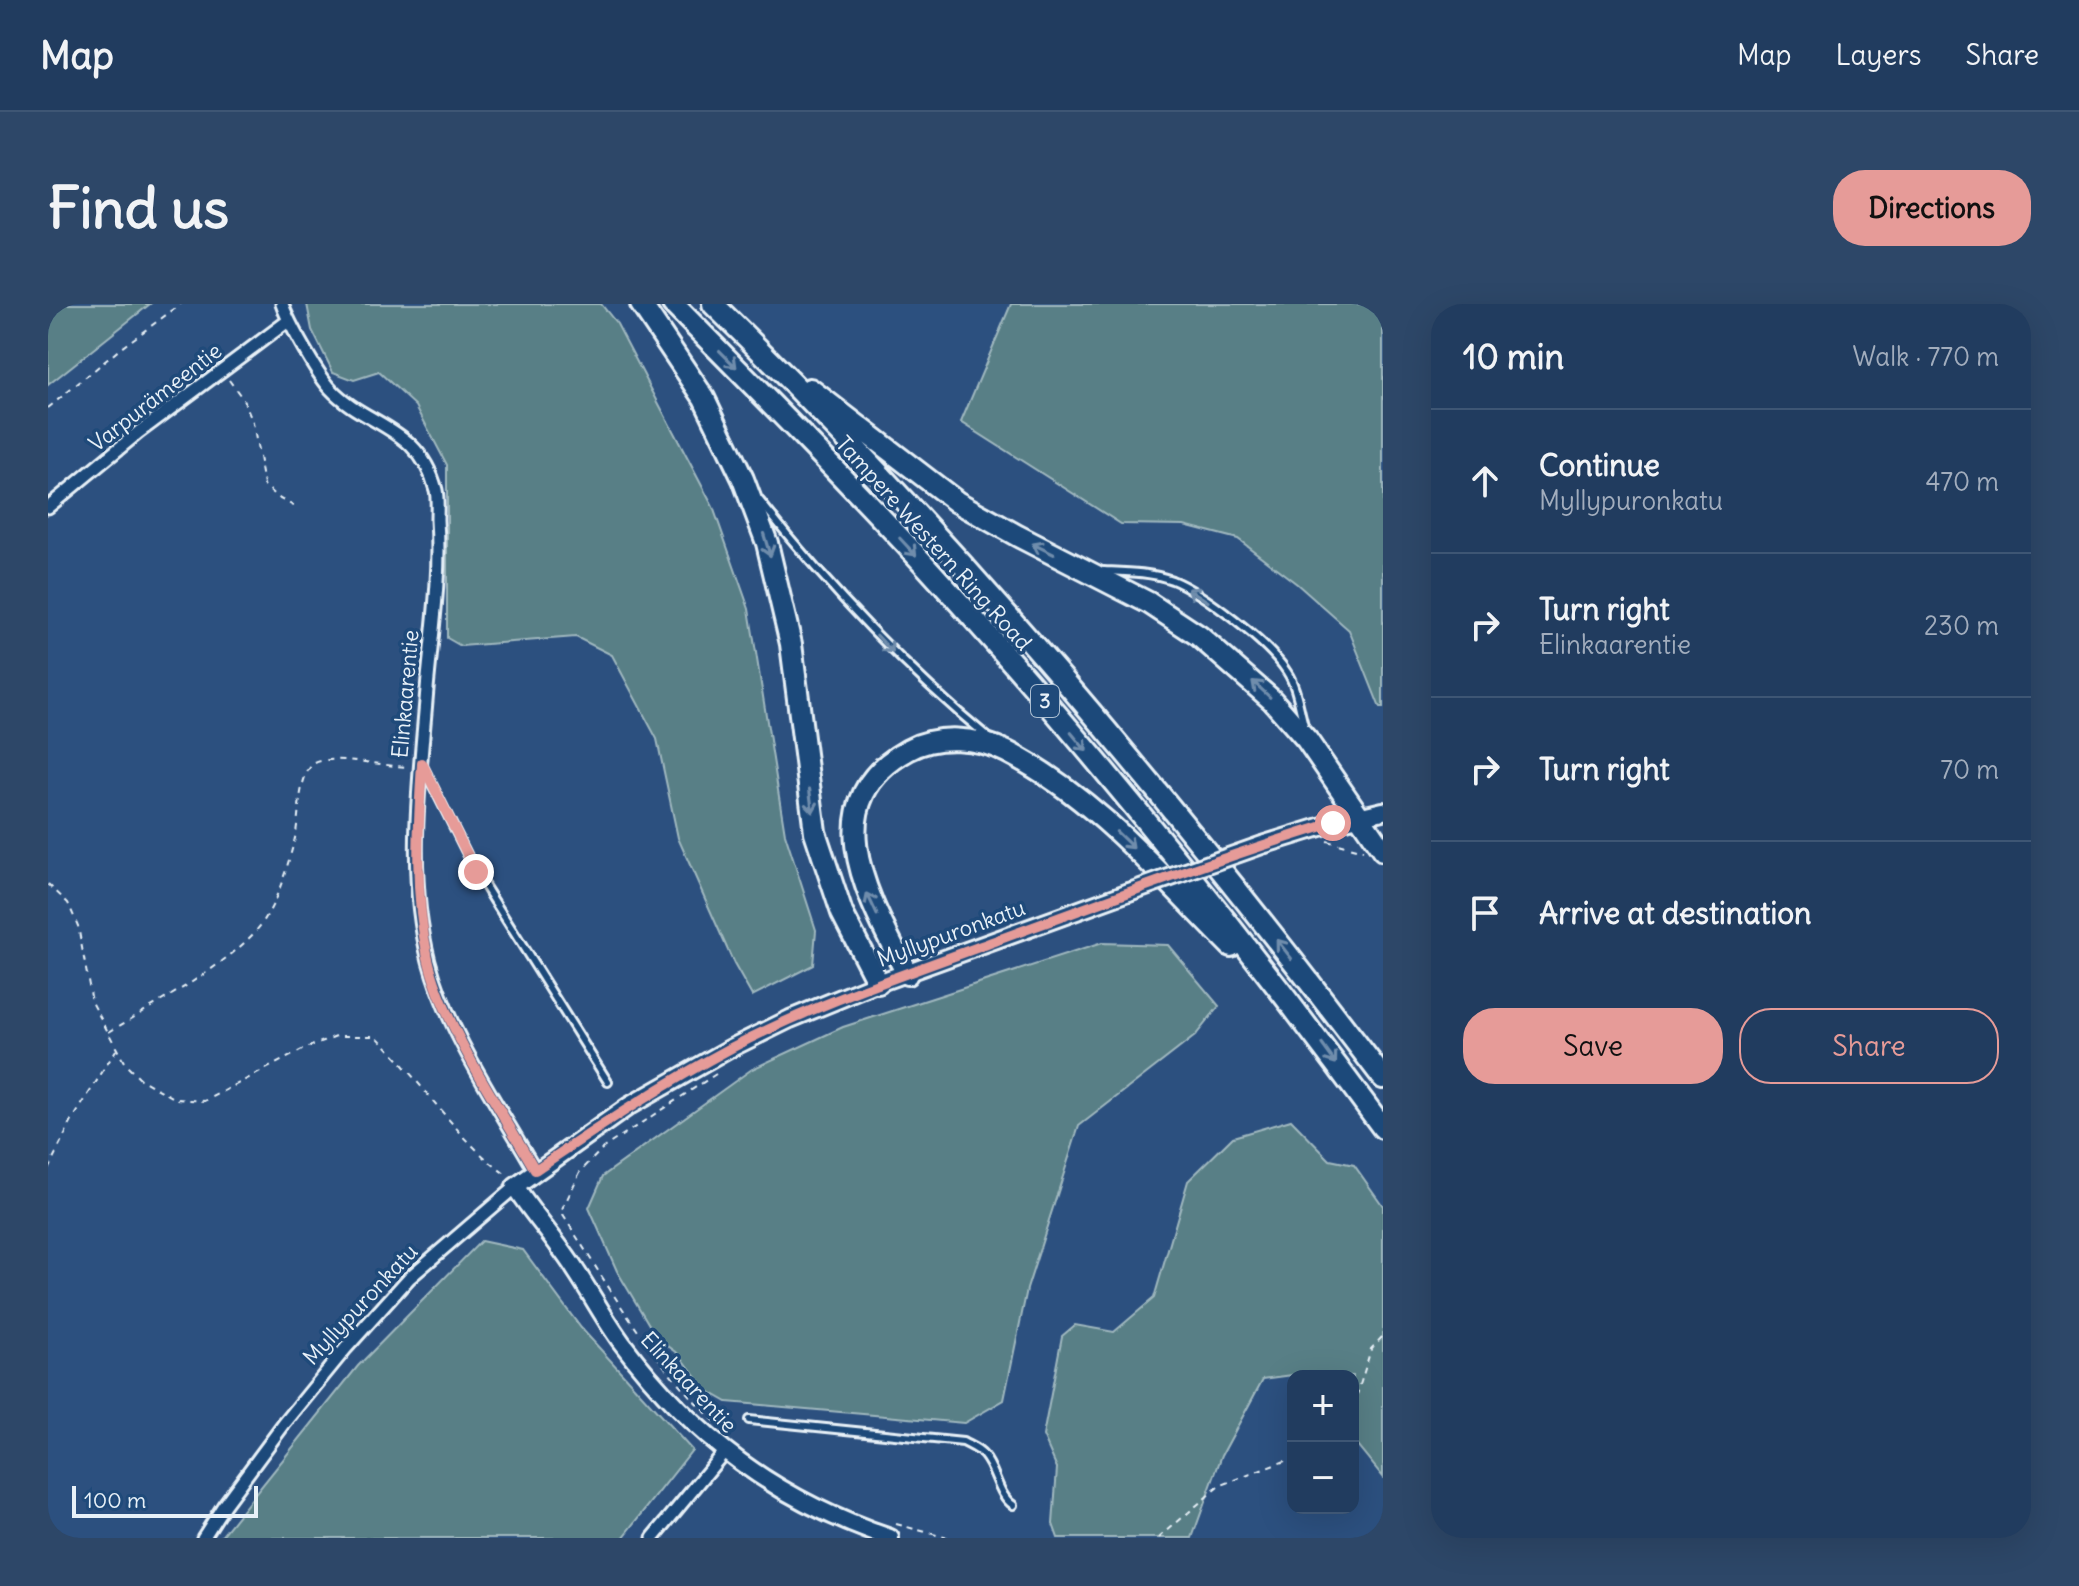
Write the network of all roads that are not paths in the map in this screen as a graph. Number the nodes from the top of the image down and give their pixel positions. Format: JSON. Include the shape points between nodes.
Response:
{"nodes":[{"id":1,"x":282,"y":304,"type":"edge"},
{"id":2,"x":641,"y":304,"type":"edge"},
{"id":3,"x":673,"y":304,"type":"edge"},
{"id":4,"x":713,"y":304,"type":"edge"},
{"id":5,"x":288,"y":321,"type":"junction"},
{"id":6,"x":770,"y":359,"type":"junction"},
{"id":7,"x":743,"y":479,"type":"junction"},
{"id":8,"x":48,"y":507,"type":"edge"},
{"id":9,"x":1085,"y":569,"type":"junction"},
{"id":10,"x":1307,"y":740,"type":"junction"},
{"id":11,"x":1004,"y":751,"type":"junction"},
{"id":12,"x":422,"y":765,"type":"junction"},
{"id":13,"x":1383,"y":811,"type":"edge"},
{"id":14,"x":1360,"y":816,"type":"junction"},
{"id":15,"x":1382,"y":848,"type":"edge"},
{"id":16,"x":907,"y":974,"type":"junction"},
{"id":17,"x":878,"y":983,"type":"junction"},
{"id":18,"x":1295,"y":1008,"type":"junction"},
{"id":19,"x":1383,"y":1078,"type":"edge"},
{"id":20,"x":608,"y":1082,"type":"dead end"},
{"id":21,"x":1383,"y":1128,"type":"edge"},
{"id":22,"x":535,"y":1170,"type":"junction"},
{"id":23,"x":515,"y":1187,"type":"junction"},
{"id":24,"x":749,"y":1420,"type":"dead end"},
{"id":25,"x":729,"y":1445,"type":"junction"},
{"id":26,"x":1013,"y":1505,"type":"dead end"},
{"id":27,"x":888,"y":1530,"type":"edge"},
{"id":28,"x":203,"y":1538,"type":"edge"},
{"id":29,"x":653,"y":1538,"type":"edge"}],
"edges":[{"from":1,"to":5,"type":"street","name":"Elinkaarentie"},
{"from":2,"to":7,"type":"highway","via":[[704,398]]},
{"from":3,"to":18,"type":"highway","name":"Tampere Western Ring Road","number":"3","one_way":true,"via":[[926,567],[1100,767]]},
{"from":4,"to":6,"type":"highway","name":"Tampere Western Ring Road","number":"3"},
{"from":5,"to":8,"type":"street","name":"Varpurämeentie"},
{"from":5,"to":12,"type":"street","name":"Elinkaarentie","via":[[330,388],[414,447],[436,490],[440,559]]},
{"from":9,"to":6,"type":"highway","one_way":true,"via":[[957,502]]},
{"from":19,"to":6,"type":"highway","name":"Tampere Western Ring Road","number":"3","one_way":true,"via":[[1073,690]]},
{"from":7,"to":11,"type":"lane","one_way":true,"via":[[889,648]]},
{"from":7,"to":17,"type":"highway","one_way":true,"via":[[767,543],[791,644],[815,832],[842,913]]},
{"from":10,"to":9,"type":"highway","one_way":true,"via":[[1272,700],[1199,636]]},
{"from":10,"to":9,"type":"lane","one_way":true,"via":[[1288,672],[1235,622],[1170,580]]},
{"from":10,"to":14,"type":"highway"},
{"from":16,"to":11,"type":"highway","one_way":true,"via":[[858,866],[855,821],[861,799],[884,766],[917,745],[936,739]]},
{"from":11,"to":18,"type":"highway","one_way":true,"via":[[1103,819]]},
{"from":12,"to":20,"type":"lane","via":[[476,872]]},
{"from":12,"to":22,"type":"street","name":"Elinkaarentie","via":[[418,898],[428,960],[445,1008]]},
{"from":13,"to":14,"type":"street","name":"Myllypuronkatu"},
{"from":14,"to":15,"type":"highway"},
{"from":14,"to":16,"type":"street","name":"Myllypuronkatu","bridge":true,"via":[[1265,844]]},
{"from":16,"to":17,"type":"street","name":"Myllypuronkatu"},
{"from":17,"to":22,"type":"street","name":"Myllypuronkatu","via":[[731,1048],[629,1106]]},
{"from":18,"to":21,"type":"highway","name":"Tampere Western Ring Road","number":"3","one_way":true},
{"from":22,"to":23,"type":"street","name":"Myllypuronkatu"},
{"from":23,"to":25,"type":"street","name":"Elinkaarentie","via":[[649,1377]]},
{"from":23,"to":28,"type":"street","name":"Myllypuronkatu","via":[[409,1278],[346,1348]]},
{"from":24,"to":26,"type":"lane","via":[[963,1442],[983,1452]]},
{"from":25,"to":27,"type":"street","name":"Elinkaarentie","via":[[784,1492],[817,1510]]},
{"from":25,"to":29,"type":"street"}]}
